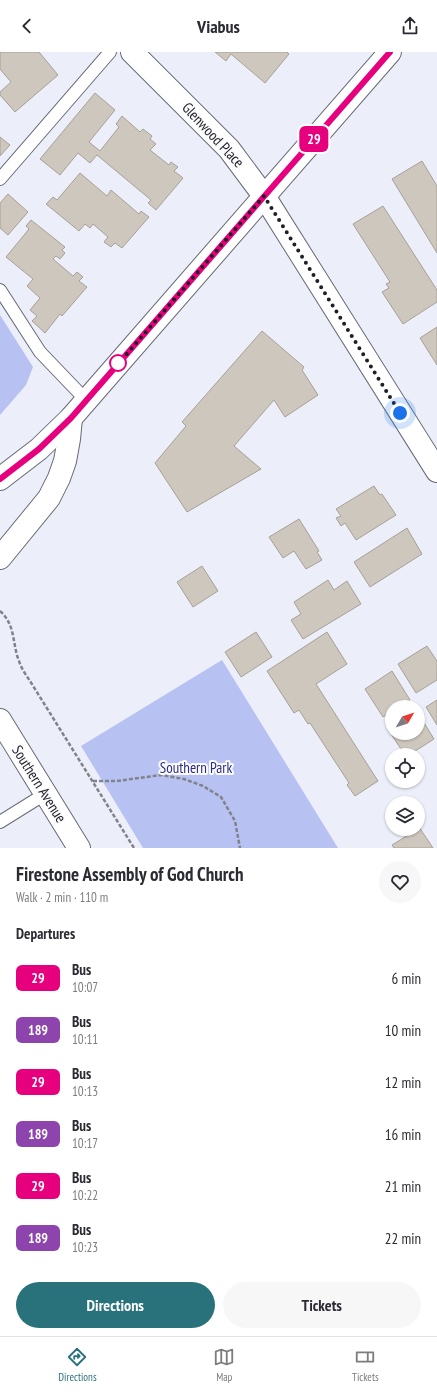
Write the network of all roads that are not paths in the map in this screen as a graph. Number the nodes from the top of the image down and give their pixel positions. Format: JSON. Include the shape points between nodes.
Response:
{"nodes":[{"id":1,"x":110,"y":52,"type":"edge"},
{"id":2,"x":132,"y":52,"type":"edge"},
{"id":3,"x":390,"y":52,"type":"edge"},
{"id":4,"x":0,"y":179,"type":"edge"},
{"id":5,"x":264,"y":196,"type":"junction"},
{"id":6,"x":0,"y":290,"type":"edge"},
{"id":7,"x":86,"y":400,"type":"junction"},
{"id":8,"x":71,"y":418,"type":"junction"},
{"id":9,"x":437,"y":471,"type":"edge"},
{"id":10,"x":0,"y":479,"type":"edge"},
{"id":11,"x":0,"y":558,"type":"edge"},
{"id":12,"x":0,"y":720,"type":"edge"},
{"id":13,"x":45,"y":794,"type":"junction"},
{"id":14,"x":0,"y":822,"type":"edge"},
{"id":15,"x":79,"y":848,"type":"edge"}],
"edges":[{"from":1,"to":4,"type":"lane"},
{"from":2,"to":5,"type":"street","name":"Glenwood Place","via":[[229,149]]},
{"from":3,"to":5,"type":"street"},
{"from":5,"to":7,"type":"street"},
{"from":5,"to":9,"type":"street","name":"Glenwood Place"},
{"from":6,"to":7,"type":"lane","via":[[40,352]]},
{"from":7,"to":8,"type":"street"},
{"from":8,"to":10,"type":"street","via":[[39,449]]},
{"from":8,"to":11,"type":"street","via":[[65,461],[49,498]]},
{"from":12,"to":13,"type":"street","name":"Southern Avenue"},
{"from":13,"to":14,"type":"lane"},
{"from":13,"to":15,"type":"street","name":"Southern Avenue"}]}
